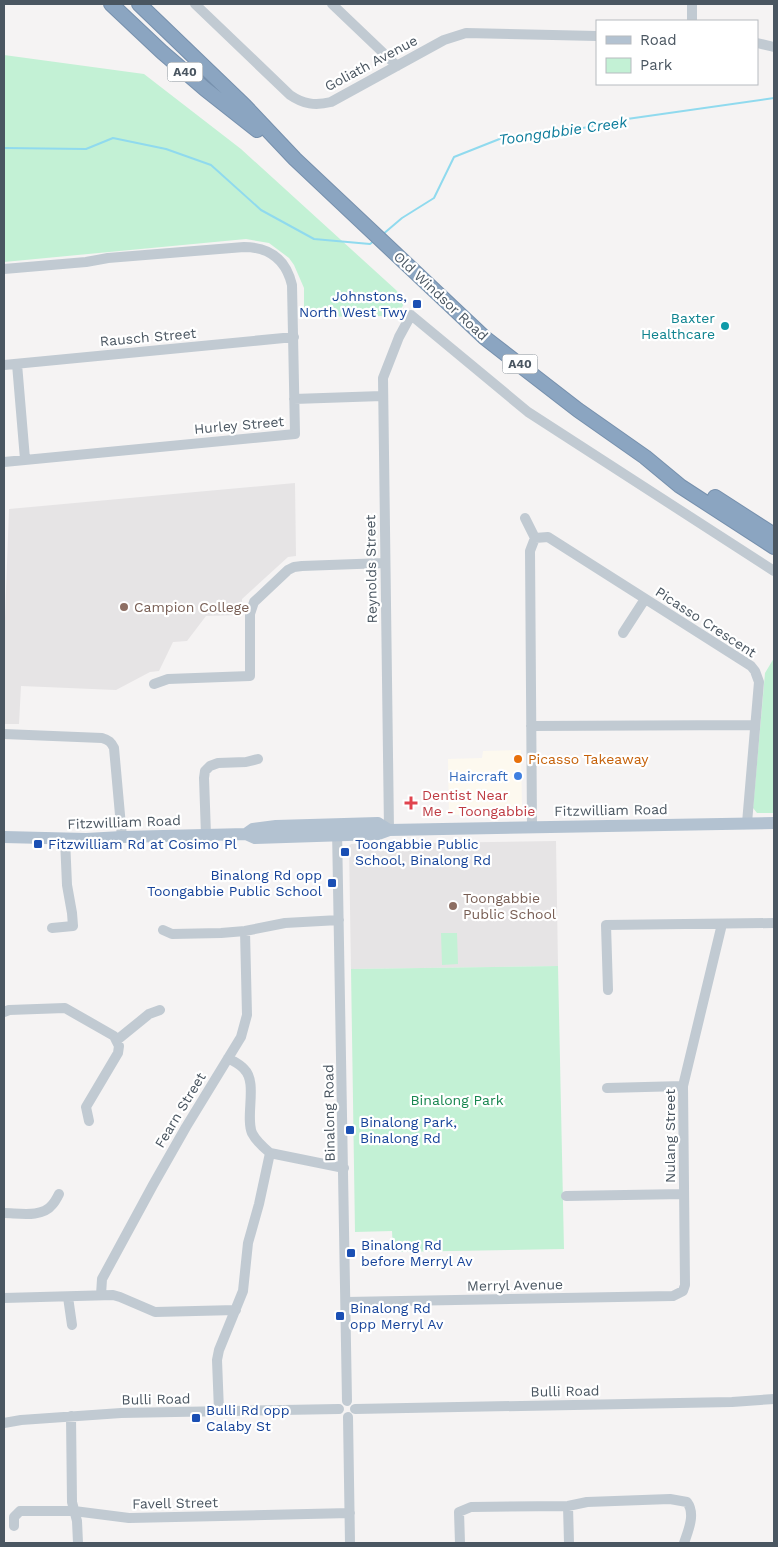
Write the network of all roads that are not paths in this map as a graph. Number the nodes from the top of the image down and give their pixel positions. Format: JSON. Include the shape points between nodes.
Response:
{"nodes":[{"id":1,"x":111,"y":4,"type":"edge"},
{"id":2,"x":139,"y":4,"type":"edge"},
{"id":3,"x":195,"y":4,"type":"edge"},
{"id":4,"x":332,"y":4,"type":"edge"},
{"id":5,"x":692,"y":4,"type":"edge"},
{"id":6,"x":692,"y":20,"type":"edge"},
{"id":7,"x":596,"y":36,"type":"edge"},
{"id":8,"x":758,"y":43,"type":"edge"},
{"id":9,"x":774,"y":48,"type":"edge"},
{"id":10,"x":397,"y":66,"type":"junction"},
{"id":11,"x":295,"y":159,"type":"junction"},
{"id":12,"x":4,"y":269,"type":"edge"},
{"id":13,"x":294,"y":337,"type":"junction"},
{"id":14,"x":18,"y":364,"type":"junction"},
{"id":15,"x":4,"y":365,"type":"edge"},
{"id":16,"x":382,"y":396,"type":"junction"},
{"id":17,"x":294,"y":398,"type":"junction"},
{"id":18,"x":645,"y":457,"type":"junction"},
{"id":19,"x":25,"y":459,"type":"junction"},
{"id":20,"x":4,"y":462,"type":"edge"},
{"id":21,"x":525,"y":518,"type":"dead end"},
{"id":22,"x":774,"y":535,"type":"edge"},
{"id":23,"x":535,"y":538,"type":"junction"},
{"id":24,"x":774,"y":547,"type":"edge"},
{"id":25,"x":384,"y":563,"type":"junction"},
{"id":26,"x":774,"y":571,"type":"edge"},
{"id":27,"x":645,"y":599,"type":"junction"},
{"id":28,"x":623,"y":633,"type":"dead end"},
{"id":29,"x":154,"y":684,"type":"dead end"},
{"id":30,"x":755,"y":725,"type":"junction"},
{"id":31,"x":531,"y":726,"type":"junction"},
{"id":32,"x":4,"y":734,"type":"edge"},
{"id":33,"x":258,"y":759,"type":"dead end"},
{"id":34,"x":746,"y":823,"type":"junction"},
{"id":35,"x":774,"y":823,"type":"edge"},
{"id":36,"x":532,"y":827,"type":"junction"},
{"id":37,"x":337,"y":830,"type":"junction"},
{"id":38,"x":389,"y":830,"type":"junction"},
{"id":39,"x":206,"y":835,"type":"junction"},
{"id":40,"x":4,"y":836,"type":"edge"},
{"id":41,"x":122,"y":837,"type":"junction"},
{"id":42,"x":66,"y":839,"type":"junction"},
{"id":43,"x":339,"y":920,"type":"junction"},
{"id":44,"x":774,"y":923,"type":"edge"},
{"id":45,"x":722,"y":924,"type":"junction"},
{"id":46,"x":52,"y":928,"type":"dead end"},
{"id":47,"x":163,"y":930,"type":"dead end"},
{"id":48,"x":245,"y":931,"type":"junction"},
{"id":49,"x":608,"y":990,"type":"dead end"},
{"id":50,"x":160,"y":1010,"type":"dead end"},
{"id":51,"x":4,"y":1012,"type":"edge"},
{"id":52,"x":117,"y":1040,"type":"junction"},
{"id":53,"x":228,"y":1058,"type":"junction"},
{"id":54,"x":683,"y":1086,"type":"junction"},
{"id":55,"x":607,"y":1088,"type":"dead end"},
{"id":56,"x":89,"y":1120,"type":"dead end"},
{"id":57,"x":270,"y":1153,"type":"junction"},
{"id":58,"x":344,"y":1168,"type":"junction"},
{"id":59,"x":59,"y":1194,"type":"dead end"},
{"id":60,"x":684,"y":1194,"type":"junction"},
{"id":61,"x":566,"y":1196,"type":"dead end"},
{"id":62,"x":4,"y":1213,"type":"edge"},
{"id":63,"x":683,"y":1291,"type":"joint"},
{"id":64,"x":101,"y":1295,"type":"junction"},
{"id":65,"x":68,"y":1297,"type":"junction"},
{"id":66,"x":4,"y":1298,"type":"edge"},
{"id":67,"x":346,"y":1302,"type":"junction"},
{"id":68,"x":236,"y":1310,"type":"junction"},
{"id":69,"x":72,"y":1325,"type":"dead end"},
{"id":70,"x":774,"y":1398,"type":"edge"},
{"id":71,"x":347,"y":1401,"type":"junction"},
{"id":72,"x":339,"y":1409,"type":"junction"},
{"id":73,"x":355,"y":1409,"type":"junction"},
{"id":74,"x":219,"y":1411,"type":"junction"},
{"id":75,"x":71,"y":1416,"type":"junction"},
{"id":76,"x":348,"y":1417,"type":"junction"},
{"id":77,"x":4,"y":1423,"type":"edge"},
{"id":78,"x":568,"y":1506,"type":"junction"},
{"id":79,"x":74,"y":1511,"type":"junction"},
{"id":80,"x":350,"y":1513,"type":"junction"},
{"id":81,"x":14,"y":1526,"type":"dead end"},
{"id":82,"x":78,"y":1543,"type":"edge"},
{"id":83,"x":350,"y":1543,"type":"edge"},
{"id":84,"x":460,"y":1543,"type":"edge"},
{"id":85,"x":568,"y":1543,"type":"edge"},
{"id":86,"x":684,"y":1543,"type":"edge"}],
"edges":[{"from":1,"to":11,"type":"highway","name":"Old Windsor Road","number":"A40","via":[[184,71]]},
{"from":2,"to":11,"type":"highway","name":"Old Windsor Road","number":"A40"},
{"from":3,"to":10,"type":"street","name":"Goliath Avenue","via":[[299,101],[320,105],[331,102]]},
{"from":4,"to":10,"type":"street"},
{"from":5,"to":6,"type":"street"},
{"from":7,"to":10,"type":"street","name":"Goliath Avenue","via":[[466,33],[444,40]]},
{"from":8,"to":9,"type":"street"},
{"from":11,"to":18,"type":"highway","name":"Old Windsor Road","number":"A40","via":[[485,338]]},
{"from":12,"to":13,"type":"street","name":"Hurley Street","via":[[259,248],[276,257],[287,270],[292,285]]},
{"from":13,"to":14,"type":"street","name":"Rausch Street"},
{"from":13,"to":17,"type":"street","name":"Hurley Street"},
{"from":14,"to":15,"type":"street","name":"Rausch Street"},
{"from":14,"to":19,"type":"street"},
{"from":16,"to":17,"type":"street"},
{"from":16,"to":25,"type":"street","name":"Reynolds Street"},
{"from":16,"to":26,"type":"street","name":"Reynolds Street","via":[[383,378],[411,315],[528,412]]},
{"from":17,"to":19,"type":"street","name":"Hurley Street","via":[[295,434]]},
{"from":18,"to":22,"type":"highway","name":"Old Windsor Road","number":"A40"},
{"from":18,"to":24,"type":"highway","name":"Old Windsor Road","number":"A40","via":[[680,486]]},
{"from":19,"to":20,"type":"street","name":"Hurley Street"},
{"from":21,"to":23,"type":"street"},
{"from":23,"to":27,"type":"street","name":"Picasso Crescent","via":[[548,537]]},
{"from":23,"to":31,"type":"street","via":[[530,551]]},
{"from":25,"to":29,"type":"street","via":[[302,566],[288,570],[251,608],[250,676],[168,679]]},
{"from":25,"to":38,"type":"street","name":"Reynolds Street"},
{"from":27,"to":28,"type":"street"},
{"from":27,"to":30,"type":"street","name":"Picasso Crescent","via":[[751,666],[759,682]]},
{"from":30,"to":31,"type":"street"},
{"from":30,"to":34,"type":"street","name":"Picasso Crescent"},
{"from":31,"to":36,"type":"street"},
{"from":32,"to":41,"type":"street","via":[[108,739],[114,748]]},
{"from":33,"to":39,"type":"street","via":[[218,763],[206,771]]},
{"from":34,"to":35,"type":"main road","name":"Fitzwilliam Road"},
{"from":34,"to":36,"type":"main road","name":"Fitzwilliam Road"},
{"from":36,"to":38,"type":"main road","name":"Fitzwilliam Road"},
{"from":37,"to":38,"type":"main road","name":"Fitzwilliam Road","via":[[378,823]]},
{"from":37,"to":39,"type":"main road","name":"Fitzwilliam Road","via":[[276,826],[253,828],[246,834]]},
{"from":37,"to":43,"type":"street","name":"Binalong Road"},
{"from":39,"to":41,"type":"main road","name":"Fitzwilliam Road"},
{"from":40,"to":42,"type":"main road","name":"Fitzwilliam Road"},
{"from":41,"to":42,"type":"main road","name":"Fitzwilliam Road"},
{"from":42,"to":46,"type":"street","via":[[72,926]]},
{"from":43,"to":48,"type":"street","via":[[285,923]]},
{"from":43,"to":58,"type":"street","name":"Binalong Road"},
{"from":44,"to":45,"type":"street"},
{"from":45,"to":49,"type":"street","via":[[606,925]]},
{"from":45,"to":54,"type":"street","name":"Nulang Street"},
{"from":47,"to":48,"type":"street","via":[[172,934]]},
{"from":48,"to":53,"type":"street","name":"Fearn Street","via":[[247,1015],[241,1037]]},
{"from":50,"to":52,"type":"street","via":[[149,1014]]},
{"from":51,"to":52,"type":"street","via":[[65,1008]]},
{"from":52,"to":56,"type":"street","via":[[118,1053],[86,1107]]},
{"from":53,"to":57,"type":"street","via":[[247,1072],[250,1080],[250,1126],[256,1139]]},
{"from":53,"to":64,"type":"street","name":"Fearn Street","via":[[152,1185],[102,1280]]},
{"from":54,"to":55,"type":"street"},
{"from":54,"to":60,"type":"street","name":"Nulang Street"},
{"from":57,"to":58,"type":"street"},
{"from":57,"to":68,"type":"street","via":[[248,1244],[245,1282]]},
{"from":58,"to":67,"type":"street","name":"Binalong Road"},
{"from":59,"to":62,"type":"street","via":[[44,1212]]},
{"from":60,"to":61,"type":"street"},
{"from":60,"to":63,"type":"street","name":"Nulang Street"},
{"from":63,"to":67,"type":"street","name":"Merryl Avenue","via":[[673,1296]]},
{"from":64,"to":65,"type":"street"},
{"from":64,"to":68,"type":"street","via":[[120,1297],[155,1312]]},
{"from":65,"to":66,"type":"street"},
{"from":65,"to":69,"type":"street"},
{"from":67,"to":71,"type":"street","name":"Binalong Road"},
{"from":68,"to":74,"type":"street","via":[[217,1360]]},
{"from":70,"to":73,"type":"street","name":"Bulli Road","via":[[722,1402]]},
{"from":71,"to":72,"type":"street","via":[[342,1402]]},
{"from":71,"to":73,"type":"street","via":[[354,1404]]},
{"from":72,"to":74,"type":"street","name":"Bulli Road"},
{"from":72,"to":76,"type":"street","via":[[342,1416]]},
{"from":73,"to":76,"type":"street"},
{"from":74,"to":75,"type":"street","name":"Bulli Road"},
{"from":75,"to":77,"type":"street","name":"Bulli Road"},
{"from":75,"to":79,"type":"street"},
{"from":76,"to":80,"type":"street"},
{"from":78,"to":84,"type":"street","via":[[470,1507],[459,1512]]},
{"from":78,"to":85,"type":"street"},
{"from":78,"to":86,"type":"street","via":[[587,1502],[661,1499],[687,1502],[692,1515]]},
{"from":79,"to":80,"type":"street","name":"Favell Street","via":[[129,1518]]},
{"from":79,"to":81,"type":"street","name":"Favell Street","via":[[20,1511],[14,1517]]},
{"from":79,"to":82,"type":"street"},
{"from":80,"to":83,"type":"street"}]}
